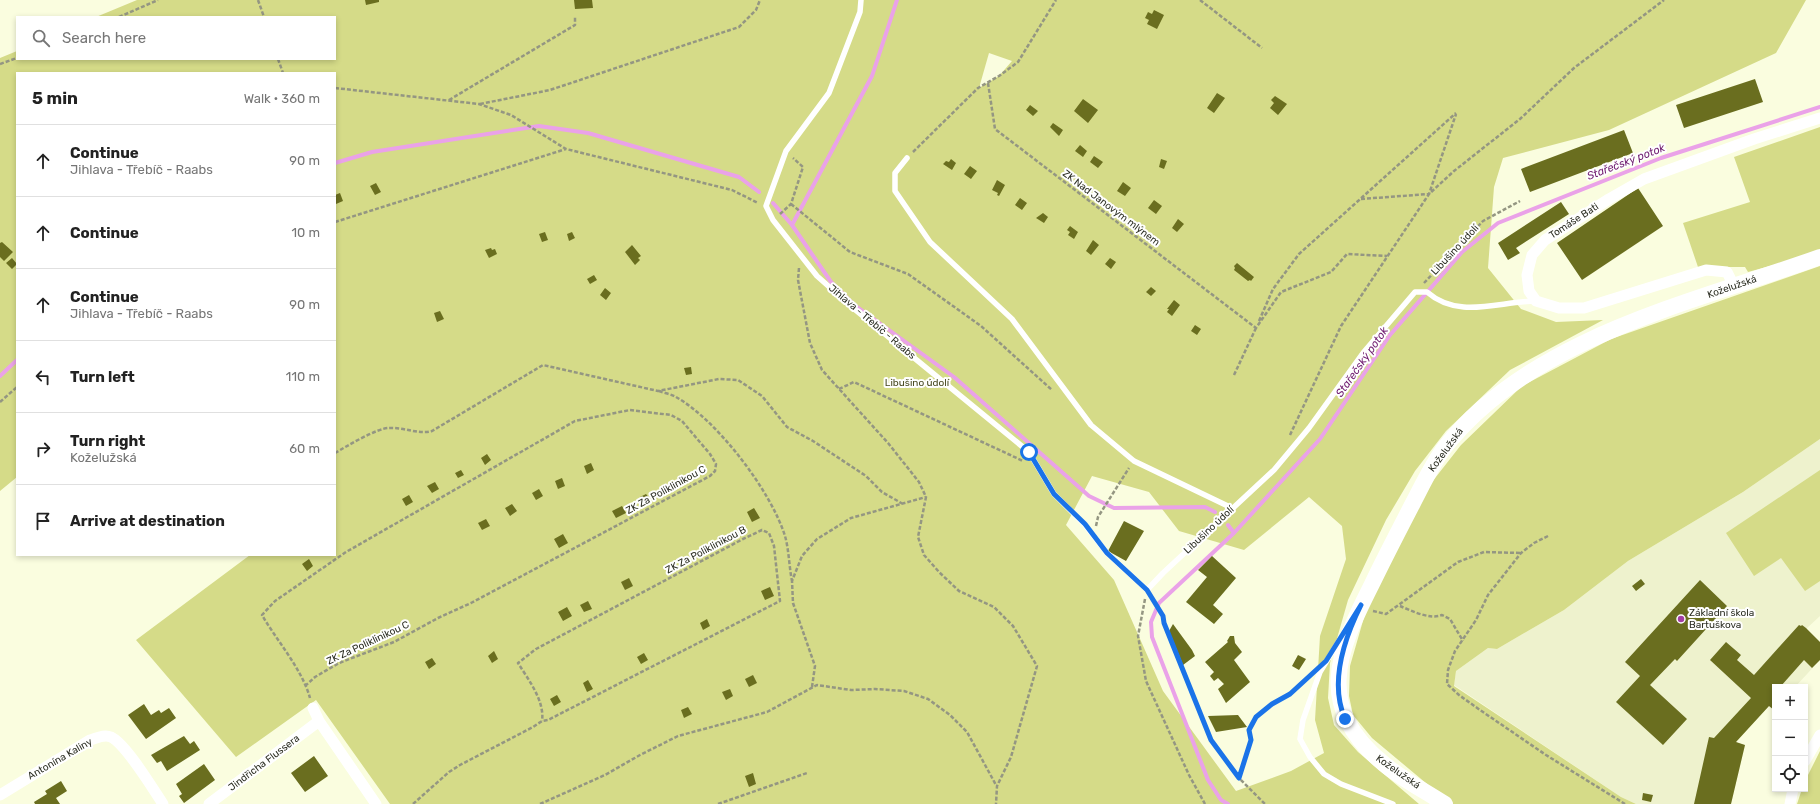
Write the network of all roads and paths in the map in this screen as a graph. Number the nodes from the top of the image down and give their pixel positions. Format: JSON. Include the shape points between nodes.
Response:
{"nodes":[{"id":1,"x":158,"y":0,"type":"edge"},
{"id":2,"x":258,"y":0,"type":"edge"},
{"id":3,"x":760,"y":0,"type":"edge"},
{"id":4,"x":861,"y":0,"type":"edge"},
{"id":5,"x":1056,"y":0,"type":"edge"},
{"id":6,"x":1200,"y":0,"type":"edge"},
{"id":7,"x":1664,"y":0,"type":"edge"},
{"id":8,"x":121,"y":16,"type":"edge"},
{"id":9,"x":264,"y":16,"type":"edge"},
{"id":10,"x":576,"y":16,"type":"dead end"},
{"id":11,"x":1262,"y":48,"type":"dead end"},
{"id":12,"x":16,"y":58,"type":"edge"},
{"id":13,"x":278,"y":60,"type":"edge"},
{"id":14,"x":0,"y":64,"type":"edge"},
{"id":15,"x":283,"y":72,"type":"edge"},
{"id":16,"x":988,"y":83,"type":"junction"},
{"id":17,"x":336,"y":88,"type":"edge"},
{"id":18,"x":448,"y":100,"type":"junction"},
{"id":19,"x":479,"y":104,"type":"junction"},
{"id":20,"x":1820,"y":118,"type":"edge"},
{"id":21,"x":566,"y":149,"type":"junction"},
{"id":22,"x":786,"y":151,"type":"junction"},
{"id":23,"x":907,"y":158,"type":"joint"},
{"id":24,"x":1428,"y":194,"type":"junction"},
{"id":25,"x":1360,"y":199,"type":"junction"},
{"id":26,"x":1520,"y":201,"type":"dead end"},
{"id":27,"x":791,"y":204,"type":"junction"},
{"id":28,"x":766,"y":206,"type":"junction"},
{"id":29,"x":773,"y":220,"type":"junction"},
{"id":30,"x":336,"y":222,"type":"edge"},
{"id":31,"x":801,"y":256,"type":"junction"},
{"id":32,"x":1387,"y":256,"type":"junction"},
{"id":33,"x":1820,"y":257,"type":"edge"},
{"id":34,"x":1734,"y":286,"type":"junction"},
{"id":35,"x":1415,"y":292,"type":"junction"},
{"id":36,"x":1536,"y":300,"type":"junction"},
{"id":37,"x":1256,"y":328,"type":"junction"},
{"id":38,"x":1234,"y":375,"type":"dead end"},
{"id":39,"x":16,"y":389,"type":"edge"},
{"id":40,"x":839,"y":389,"type":"junction"},
{"id":41,"x":658,"y":391,"type":"junction"},
{"id":42,"x":1056,"y":394,"type":"dead end"},
{"id":43,"x":0,"y":402,"type":"edge"},
{"id":44,"x":1287,"y":441,"type":"dead end"},
{"id":45,"x":336,"y":453,"type":"edge"},
{"id":46,"x":1134,"y":461,"type":"junction"},
{"id":47,"x":1039,"y":468,"type":"junction"},
{"id":48,"x":926,"y":497,"type":"junction"},
{"id":49,"x":903,"y":504,"type":"junction"},
{"id":50,"x":1232,"y":508,"type":"junction"},
{"id":51,"x":1548,"y":536,"type":"dead end"},
{"id":52,"x":1095,"y":537,"type":"junction"},
{"id":53,"x":1521,"y":553,"type":"junction"},
{"id":54,"x":792,"y":581,"type":"junction"},
{"id":55,"x":1147,"y":590,"type":"junction"},
{"id":56,"x":1361,"y":605,"type":"junction"},
{"id":57,"x":1400,"y":606,"type":"junction"},
{"id":58,"x":1463,"y":642,"type":"junction"},
{"id":59,"x":1326,"y":661,"type":"junction"},
{"id":60,"x":305,"y":686,"type":"junction"},
{"id":61,"x":812,"y":687,"type":"junction"},
{"id":62,"x":312,"y":704,"type":"joint"},
{"id":63,"x":542,"y":720,"type":"junction"},
{"id":64,"x":319,"y":721,"type":"junction"},
{"id":65,"x":1820,"y":735,"type":"edge"},
{"id":66,"x":1808,"y":756,"type":"edge"},
{"id":67,"x":807,"y":772,"type":"dead end"},
{"id":68,"x":1239,"y":778,"type":"junction"},
{"id":69,"x":996,"y":786,"type":"junction"},
{"id":70,"x":1792,"y":792,"type":"edge"},
{"id":71,"x":0,"y":795,"type":"edge"},
{"id":72,"x":163,"y":804,"type":"edge"},
{"id":73,"x":210,"y":804,"type":"edge"},
{"id":74,"x":376,"y":804,"type":"edge"},
{"id":75,"x":413,"y":804,"type":"edge"},
{"id":76,"x":540,"y":804,"type":"edge"},
{"id":77,"x":718,"y":804,"type":"edge"},
{"id":78,"x":996,"y":804,"type":"edge"},
{"id":79,"x":1205,"y":804,"type":"edge"},
{"id":80,"x":1265,"y":804,"type":"edge"},
{"id":81,"x":1393,"y":804,"type":"edge"},
{"id":82,"x":1445,"y":804,"type":"edge"},
{"id":83,"x":1625,"y":804,"type":"edge"},
{"id":84,"x":1790,"y":804,"type":"edge"}],
"edges":[{"from":1,"to":8,"type":"path"},
{"from":2,"to":9,"type":"path"},
{"from":3,"to":19,"type":"path","via":[[756,10],[739,27],[550,90]]},
{"from":4,"to":22,"type":"lane","via":[[860,12],[829,93]]},
{"from":5,"to":16,"type":"path","via":[[1018,62]]},
{"from":6,"to":11,"type":"path"},
{"from":7,"to":24,"type":"path","via":[[1574,68],[1520,119]]},
{"from":10,"to":18,"type":"path","via":[[575,25]]},
{"from":12,"to":14,"type":"path"},
{"from":13,"to":15,"type":"path"},
{"from":16,"to":23,"type":"path","via":[[978,88]]},
{"from":16,"to":37,"type":"path","name":"ZK Nad Janovým mlýnem","via":[[995,129]]},
{"from":17,"to":18,"type":"path"},
{"from":18,"to":19,"type":"path"},
{"from":19,"to":21,"type":"path","via":[[511,115]]},
{"from":20,"to":36,"type":"street","name":"Tomáše Bati","via":[[1644,178],[1545,240],[1532,255],[1527,275],[1529,291]]},
{"from":21,"to":28,"type":"path","via":[[732,190]]},
{"from":21,"to":30,"type":"path"},
{"from":22,"to":27,"type":"path","via":[[803,167]]},
{"from":22,"to":28,"type":"lane"},
{"from":23,"to":46,"type":"lane","via":[[895,173],[895,191],[930,242],[1012,319],[1091,425]]},
{"from":24,"to":25,"type":"path"},
{"from":24,"to":25,"type":"path","via":[[1456,113]]},
{"from":24,"to":32,"type":"path"},
{"from":25,"to":37,"type":"path","via":[[1299,254],[1273,289]]},
{"from":26,"to":35,"type":"path","name":"Libušino údolí","via":[[1483,221]]},
{"from":27,"to":29,"type":"path"},
{"from":27,"to":42,"type":"path","via":[[850,252],[908,274],[981,326]]},
{"from":28,"to":29,"type":"lane","name":"Jihlava - Třebíč - Raabs"},
{"from":29,"to":31,"type":"lane","name":"Jihlava - Třebíč - Raabs"},
{"from":31,"to":40,"type":"path","via":[[798,280],[810,343],[822,370]]},
{"from":31,"to":47,"type":"lane","name":"Jihlava - Třebíč - Raabs","via":[[817,276],[852,307],[1029,452]]},
{"from":32,"to":37,"type":"path","via":[[1347,254],[1331,272],[1281,292]]},
{"from":32,"to":44,"type":"path","via":[[1341,326]]},
{"from":33,"to":34,"type":"main road","name":"Koželužská"},
{"from":34,"to":36,"type":"street","via":[[1727,272],[1706,270],[1584,308],[1559,308]]},
{"from":34,"to":56,"type":"main road","name":"Koželužská","via":[[1667,309],[1575,347],[1520,380],[1484,406],[1458,432],[1435,462]]},
{"from":35,"to":36,"type":"lane","via":[[1427,292],[1434,298],[1452,305],[1470,308]]},
{"from":35,"to":50,"type":"lane","name":"Libušino údolí","via":[[1363,353],[1309,428],[1274,470]]},
{"from":37,"to":38,"type":"path"},
{"from":39,"to":43,"type":"path"},
{"from":40,"to":47,"type":"path","via":[[854,382]]},
{"from":40,"to":48,"type":"path","via":[[892,448],[919,482]]},
{"from":41,"to":45,"type":"path","via":[[543,365],[432,431],[426,433],[387,428]]},
{"from":41,"to":49,"type":"path","via":[[720,379],[738,380],[762,396],[787,427],[813,440],[866,476],[882,492]]},
{"from":41,"to":54,"type":"path","via":[[675,396],[693,408],[742,460],[771,505],[785,536]]},
{"from":46,"to":50,"type":"lane"},
{"from":46,"to":52,"type":"path","via":[[1098,517]]},
{"from":47,"to":52,"type":"lane","name":"Jihlava - Třebíč - Raabs","via":[[1054,494]]},
{"from":48,"to":49,"type":"path"},
{"from":48,"to":69,"type":"path","via":[[918,537],[924,555],[960,591],[994,607],[1014,626],[1037,666],[1011,757]]},
{"from":49,"to":54,"type":"path","via":[[851,518],[817,539],[802,556]]},
{"from":50,"to":55,"type":"lane","name":"Libušino údolí"},
{"from":51,"to":53,"type":"path"},
{"from":52,"to":55,"type":"lane","name":"Jihlava - Třebíč - Raabs","via":[[1107,553]]},
{"from":53,"to":57,"type":"path","via":[[1484,552],[1458,562],[1413,593]]},
{"from":53,"to":58,"type":"path","via":[[1488,595]]},
{"from":54,"to":61,"type":"path","via":[[793,603],[815,666]]},
{"from":55,"to":68,"type":"path","via":[[1163,616],[1211,740]]},
{"from":55,"to":79,"type":"path","via":[[1138,636],[1146,681]]},
{"from":56,"to":57,"type":"path","via":[[1386,614]]},
{"from":56,"to":59,"type":"lane"},
{"from":56,"to":82,"type":"main road","name":"Koželužská","via":[[1348,635],[1340,665],[1339,696],[1342,712],[1354,733],[1379,760]]},
{"from":57,"to":58,"type":"path","via":[[1428,616],[1442,615],[1450,619]]},
{"from":58,"to":83,"type":"path","via":[[1455,651],[1448,670],[1447,684],[1546,756]]},
{"from":59,"to":68,"type":"path","via":[[1290,694],[1256,717],[1249,730],[1251,740]]},
{"from":59,"to":81,"type":"lane","via":[[1303,720],[1300,739],[1324,774],[1341,784]]},
{"from":60,"to":60,"type":"path","name":"ZK Za Poliklinikou C","via":[[262,615],[266,609],[352,549],[554,432],[575,421],[630,410],[671,415],[682,422],[716,464],[710,476],[394,642],[339,663]]},
{"from":60,"to":62,"type":"path","name":"ZK Za Poliklinikou C"},
{"from":61,"to":69,"type":"path","via":[[817,685],[851,690],[904,691],[928,699],[967,732]]},
{"from":61,"to":76,"type":"path","via":[[767,712],[678,736],[605,775]]},
{"from":62,"to":64,"type":"street"},
{"from":63,"to":63,"type":"path","name":"ZK Za Poliklinikou B","via":[[540,702],[518,663],[536,649],[743,538],[762,530],[769,534],[774,546],[780,601],[548,720]]},
{"from":63,"to":75,"type":"path","name":"ZK Za Poliklinikou B","via":[[448,772]]},
{"from":64,"to":73,"type":"street","name":"Jindřicha Flussera"},
{"from":64,"to":74,"type":"street"},
{"from":65,"to":66,"type":"street"},
{"from":67,"to":77,"type":"path"},
{"from":68,"to":80,"type":"path"},
{"from":69,"to":78,"type":"path"},
{"from":70,"to":84,"type":"street"},
{"from":71,"to":72,"type":"street","name":"Antonína Kaliny","via":[[90,740],[102,736],[122,745]]}]}
